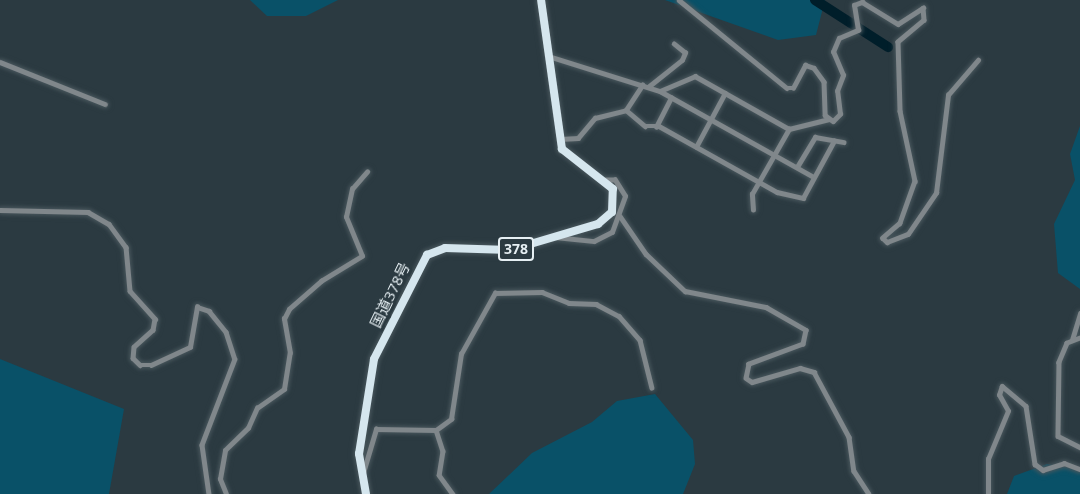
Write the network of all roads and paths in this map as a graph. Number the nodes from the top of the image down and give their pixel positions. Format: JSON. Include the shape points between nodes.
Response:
{"nodes":[{"id":1,"x":541,"y":0,"type":"edge"},
{"id":2,"x":679,"y":0,"type":"edge"},
{"id":3,"x":674,"y":44,"type":"dead end"},
{"id":4,"x":548,"y":56,"type":"junction"},
{"id":5,"x":978,"y":60,"type":"dead end"},
{"id":6,"x":0,"y":62,"type":"edge"},
{"id":7,"x":642,"y":85,"type":"junction"},
{"id":8,"x":648,"y":87,"type":"junction"},
{"id":9,"x":660,"y":91,"type":"junction"},
{"id":10,"x":725,"y":93,"type":"junction"},
{"id":11,"x":671,"y":98,"type":"junction"},
{"id":12,"x":105,"y":104,"type":"dead end"},
{"id":13,"x":626,"y":110,"type":"junction"},
{"id":14,"x":829,"y":119,"type":"junction"},
{"id":15,"x":710,"y":120,"type":"junction"},
{"id":16,"x":656,"y":127,"type":"junction"},
{"id":17,"x":789,"y":129,"type":"junction"},
{"id":18,"x":559,"y":139,"type":"junction"},
{"id":19,"x":834,"y":141,"type":"junction"},
{"id":20,"x":844,"y":142,"type":"dead end"},
{"id":21,"x":696,"y":147,"type":"junction"},
{"id":22,"x":774,"y":155,"type":"junction"},
{"id":23,"x":797,"y":167,"type":"junction"},
{"id":24,"x":367,"y":172,"type":"dead end"},
{"id":25,"x":814,"y":177,"type":"junction"},
{"id":26,"x":606,"y":180,"type":"junction"},
{"id":27,"x":759,"y":182,"type":"junction"},
{"id":28,"x":0,"y":210,"type":"edge"},
{"id":29,"x":753,"y":210,"type":"dead end"},
{"id":30,"x":620,"y":216,"type":"junction"},
{"id":31,"x":555,"y":237,"type":"junction"},
{"id":32,"x":1080,"y":313,"type":"edge"},
{"id":33,"x":1080,"y":338,"type":"edge"},
{"id":34,"x":1072,"y":340,"type":"junction"},
{"id":35,"x":652,"y":388,"type":"dead end"},
{"id":36,"x":436,"y":430,"type":"junction"},
{"id":37,"x":1080,"y":447,"type":"edge"},
{"id":38,"x":1080,"y":469,"type":"edge"},
{"id":39,"x":361,"y":474,"type":"junction"},
{"id":40,"x":209,"y":494,"type":"edge"},
{"id":41,"x":226,"y":494,"type":"edge"},
{"id":42,"x":366,"y":494,"type":"edge"},
{"id":43,"x":453,"y":494,"type":"edge"},
{"id":44,"x":869,"y":494,"type":"edge"},
{"id":45,"x":988,"y":494,"type":"edge"}],
"edges":[{"from":1,"to":4,"type":"highway"},
{"from":2,"to":14,"type":"street","via":[[787,88],[793,88],[805,65],[814,68],[824,82]]},
{"from":3,"to":8,"type":"street","via":[[685,53],[682,60]]},
{"from":4,"to":7,"type":"street"},
{"from":4,"to":18,"type":"highway"},
{"from":5,"to":14,"type":"street","via":[[948,95],[936,193],[911,231],[892,243],[883,238],[900,223],[915,173],[900,111],[898,46],[924,20],[923,8],[898,24],[862,2],[854,5],[858,30],[839,38],[833,52],[843,75],[837,91],[840,114]]},
{"from":6,"to":12,"type":"street"},
{"from":7,"to":8,"type":"street"},
{"from":7,"to":13,"type":"street"},
{"from":8,"to":9,"type":"street"},
{"from":9,"to":10,"type":"street","via":[[688,75]]},
{"from":9,"to":11,"type":"street"},
{"from":10,"to":15,"type":"street"},
{"from":10,"to":17,"type":"street"},
{"from":11,"to":15,"type":"street"},
{"from":11,"to":16,"type":"street"},
{"from":13,"to":16,"type":"street","via":[[645,126]]},
{"from":13,"to":18,"type":"street","via":[[587,123],[578,138]]},
{"from":14,"to":17,"type":"street"},
{"from":15,"to":21,"type":"street"},
{"from":15,"to":22,"type":"street"},
{"from":16,"to":21,"type":"street"},
{"from":17,"to":22,"type":"street"},
{"from":18,"to":26,"type":"highway","via":[[568,157]]},
{"from":19,"to":20,"type":"street"},
{"from":19,"to":23,"type":"street","via":[[816,136]]},
{"from":19,"to":25,"type":"street"},
{"from":21,"to":27,"type":"street"},
{"from":22,"to":23,"type":"street"},
{"from":22,"to":27,"type":"street"},
{"from":23,"to":25,"type":"street"},
{"from":24,"to":41,"type":"street","via":[[352,189],[346,216],[362,256],[321,281],[289,309],[284,319],[290,353],[284,389],[257,408],[248,428],[225,450],[220,479]]},
{"from":25,"to":27,"type":"street","via":[[803,198]]},
{"from":26,"to":30,"type":"street","via":[[615,180],[624,189]]},
{"from":26,"to":31,"type":"highway","name":"国道378号","number":"378","via":[[616,200],[606,220]]},
{"from":27,"to":29,"type":"street","via":[[751,199]]},
{"from":28,"to":40,"type":"street","via":[[88,212],[109,224],[126,247],[130,291],[156,319],[153,330],[134,347],[133,358],[140,365],[151,366],[190,347],[197,307],[209,311],[226,332],[235,359],[202,445]]},
{"from":30,"to":31,"type":"street","via":[[605,239]]},
{"from":30,"to":44,"type":"street","via":[[646,254],[685,291],[766,307],[807,330],[809,337],[799,347],[749,364],[746,378],[752,382],[800,368],[814,372],[849,437],[854,471]]},
{"from":31,"to":39,"type":"highway","name":"国道378号","number":"378","via":[[496,253],[445,248],[427,255],[374,359],[361,438]]},
{"from":32,"to":34,"type":"street"},
{"from":33,"to":34,"type":"street"},
{"from":34,"to":37,"type":"street","via":[[1059,362],[1058,436]]},
{"from":35,"to":36,"type":"street","via":[[640,340],[620,316],[596,304],[569,303],[542,292],[495,293],[461,354],[451,420]]},
{"from":36,"to":39,"type":"street","via":[[376,429]]},
{"from":36,"to":43,"type":"street","via":[[442,451],[439,475]]},
{"from":38,"to":45,"type":"street","via":[[1064,464],[1043,470],[1035,464],[1026,406],[1002,386],[999,395],[1008,411],[988,459]]},
{"from":39,"to":42,"type":"highway","name":"国道378号","number":"378"}]}
